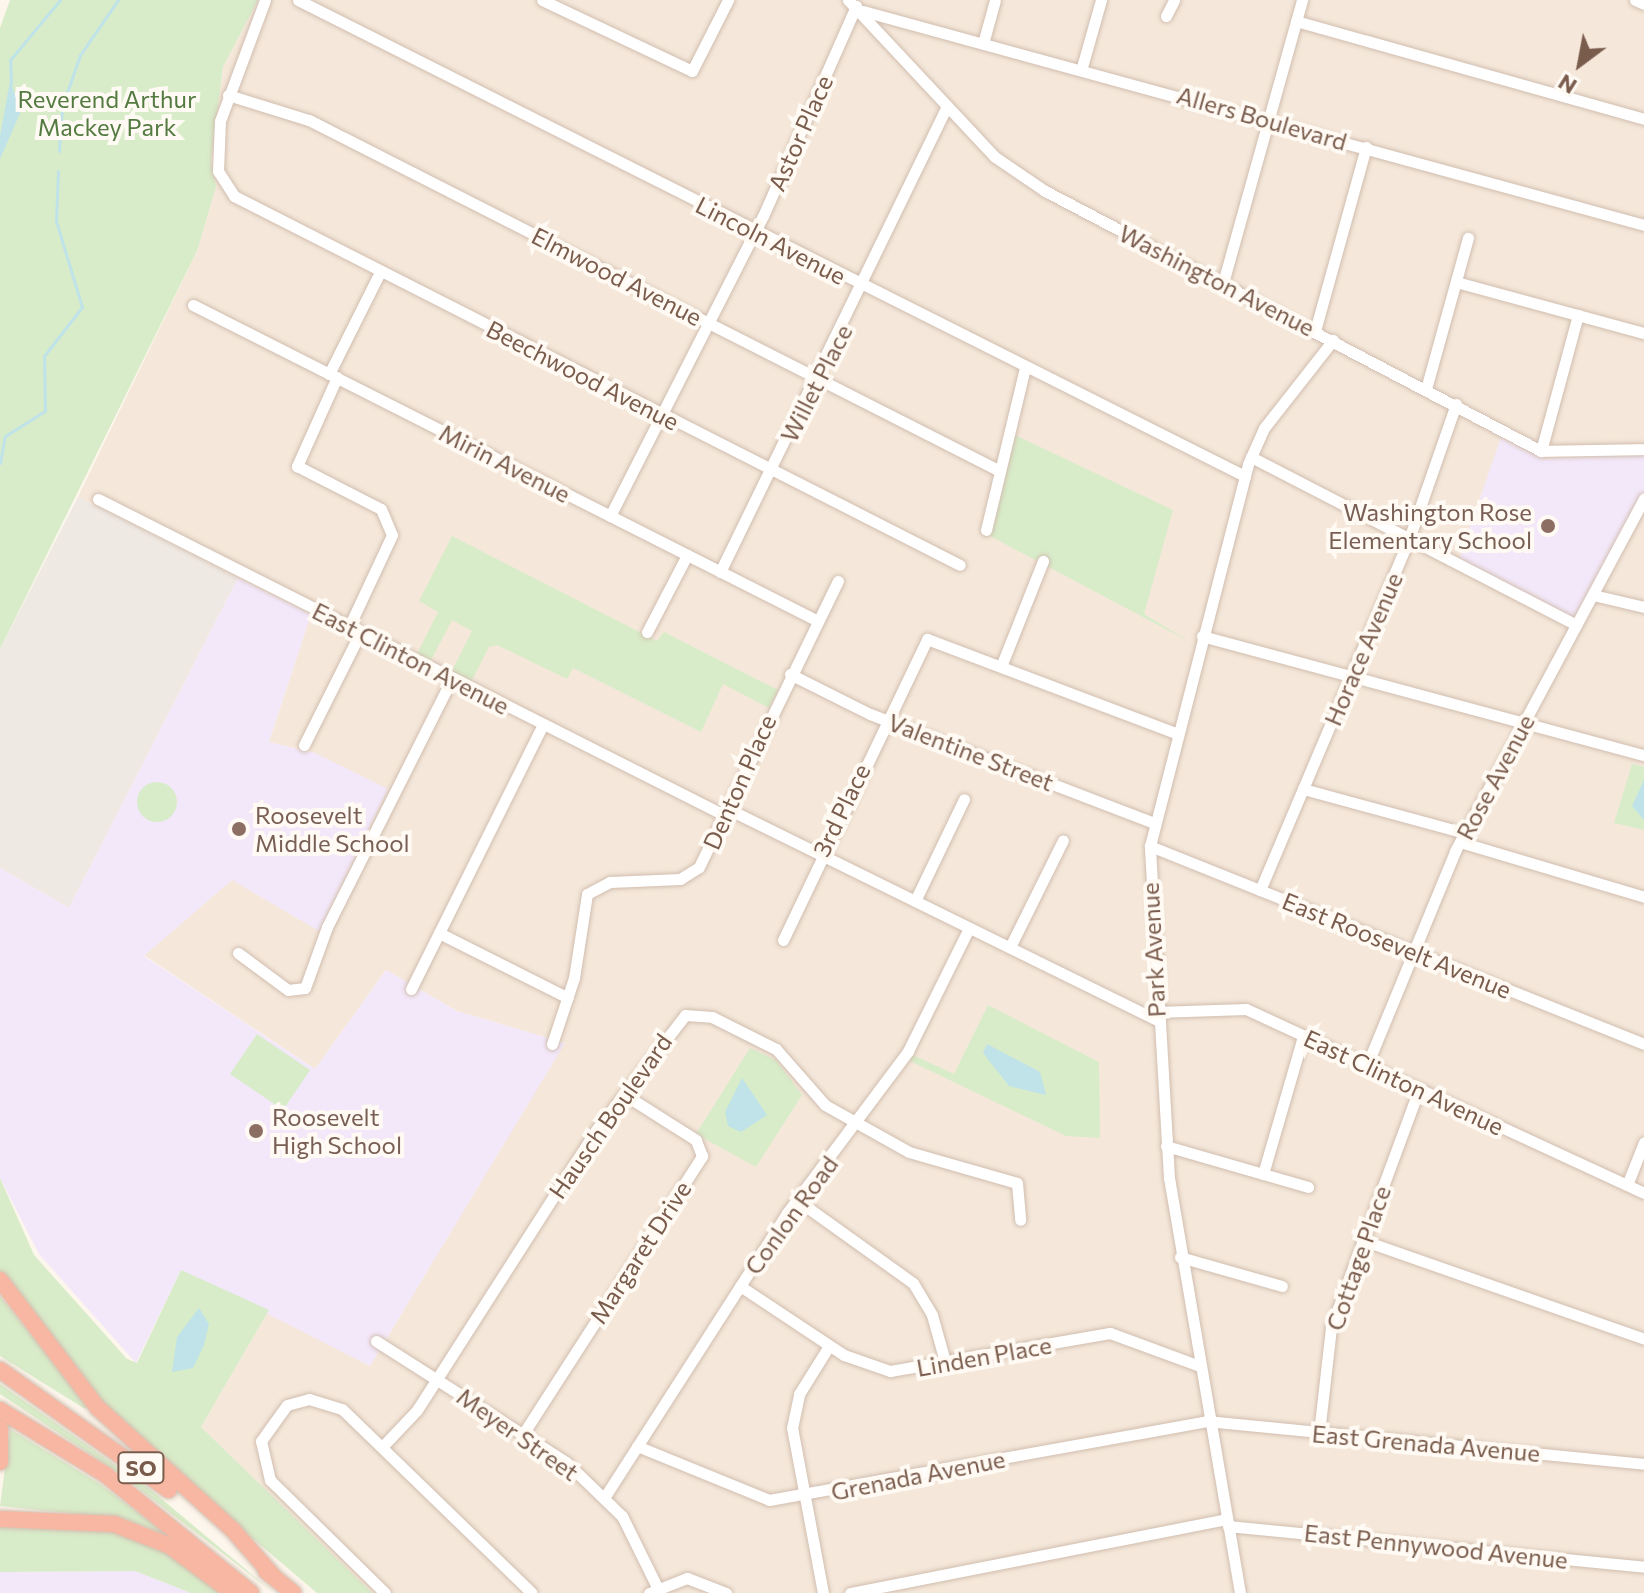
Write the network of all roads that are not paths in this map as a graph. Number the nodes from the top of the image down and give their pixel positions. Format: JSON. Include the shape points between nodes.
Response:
{"nodes":[{"id":1,"x":265,"y":0,"type":"edge"},
{"id":2,"x":298,"y":0,"type":"edge"},
{"id":3,"x":542,"y":0,"type":"edge"},
{"id":4,"x":728,"y":0,"type":"edge"},
{"id":5,"x":885,"y":0,"type":"edge"},
{"id":6,"x":995,"y":0,"type":"edge"},
{"id":7,"x":1101,"y":0,"type":"edge"},
{"id":8,"x":1174,"y":0,"type":"edge"},
{"id":9,"x":1302,"y":0,"type":"edge"},
{"id":10,"x":1635,"y":0,"type":"edge"},
{"id":11,"x":1644,"y":4,"type":"edge"},
{"id":12,"x":855,"y":6,"type":"edge"},
{"id":13,"x":880,"y":12,"type":"junction"},
{"id":14,"x":1166,"y":16,"type":"dead end"},
{"id":15,"x":1296,"y":21,"type":"junction"},
{"id":16,"x":984,"y":40,"type":"junction"},
{"id":17,"x":1082,"y":67,"type":"junction"},
{"id":18,"x":228,"y":95,"type":"junction"},
{"id":19,"x":947,"y":106,"type":"junction"},
{"id":20,"x":1268,"y":119,"type":"junction"},
{"id":21,"x":1644,"y":119,"type":"edge"},
{"id":22,"x":1366,"y":147,"type":"junction"},
{"id":23,"x":1644,"y":225,"type":"edge"},
{"id":24,"x":754,"y":231,"type":"junction"},
{"id":25,"x":1468,"y":238,"type":"dead end"},
{"id":26,"x":380,"y":272,"type":"junction"},
{"id":27,"x":1456,"y":282,"type":"junction"},
{"id":28,"x":1223,"y":283,"type":"junction"},
{"id":29,"x":864,"y":287,"type":"junction"},
{"id":30,"x":193,"y":305,"type":"dead end"},
{"id":31,"x":1578,"y":315,"type":"junction"},
{"id":32,"x":708,"y":323,"type":"junction"},
{"id":33,"x":1315,"y":331,"type":"junction"},
{"id":34,"x":1644,"y":333,"type":"edge"},
{"id":35,"x":1333,"y":340,"type":"junction"},
{"id":36,"x":1025,"y":368,"type":"junction"},
{"id":37,"x":333,"y":376,"type":"junction"},
{"id":38,"x":818,"y":379,"type":"junction"},
{"id":39,"x":1426,"y":389,"type":"junction"},
{"id":40,"x":1456,"y":404,"type":"junction"},
{"id":41,"x":662,"y":414,"type":"junction"},
{"id":42,"x":1644,"y":449,"type":"edge"},
{"id":43,"x":1541,"y":451,"type":"junction"},
{"id":44,"x":1251,"y":457,"type":"junction"},
{"id":45,"x":772,"y":470,"type":"junction"},
{"id":46,"x":1000,"y":471,"type":"junction"},
{"id":47,"x":1245,"y":476,"type":"junction"},
{"id":48,"x":98,"y":499,"type":"dead end"},
{"id":49,"x":1644,"y":499,"type":"edge"},
{"id":50,"x":610,"y":516,"type":"junction"},
{"id":51,"x":986,"y":530,"type":"dead end"},
{"id":52,"x":1409,"y":539,"type":"junction"},
{"id":53,"x":687,"y":555,"type":"junction"},
{"id":54,"x":1043,"y":561,"type":"dead end"},
{"id":55,"x":960,"y":565,"type":"dead end"},
{"id":56,"x":720,"y":572,"type":"junction"},
{"id":57,"x":838,"y":581,"type":"dead end"},
{"id":58,"x":1593,"y":595,"type":"junction"},
{"id":59,"x":1644,"y":607,"type":"edge"},
{"id":60,"x":818,"y":621,"type":"junction"},
{"id":61,"x":1576,"y":625,"type":"junction"},
{"id":62,"x":354,"y":630,"type":"junction"},
{"id":63,"x":647,"y":632,"type":"dead end"},
{"id":64,"x":1202,"y":636,"type":"junction"},
{"id":65,"x":1002,"y":664,"type":"junction"},
{"id":66,"x":790,"y":674,"type":"junction"},
{"id":67,"x":1351,"y":677,"type":"junction"},
{"id":68,"x":452,"y":679,"type":"junction"},
{"id":69,"x":886,"y":718,"type":"junction"},
{"id":70,"x":1523,"y":723,"type":"junction"},
{"id":71,"x":543,"y":724,"type":"junction"},
{"id":72,"x":1176,"y":733,"type":"junction"},
{"id":73,"x":304,"y":745,"type":"dead end"},
{"id":74,"x":1644,"y":755,"type":"edge"},
{"id":75,"x":1303,"y":789,"type":"junction"},
{"id":76,"x":964,"y":799,"type":"dead end"},
{"id":77,"x":725,"y":812,"type":"junction"},
{"id":78,"x":1154,"y":823,"type":"junction"},
{"id":79,"x":1462,"y":837,"type":"junction"},
{"id":80,"x":1063,"y":840,"type":"dead end"},
{"id":81,"x":1150,"y":846,"type":"junction"},
{"id":82,"x":819,"y":854,"type":"junction"},
{"id":83,"x":1260,"y":890,"type":"junction"},
{"id":84,"x":1644,"y":897,"type":"edge"},
{"id":85,"x":915,"y":901,"type":"junction"},
{"id":86,"x":969,"y":928,"type":"junction"},
{"id":87,"x":439,"y":933,"type":"junction"},
{"id":88,"x":783,"y":940,"type":"dead end"},
{"id":89,"x":1010,"y":947,"type":"junction"},
{"id":90,"x":1412,"y":951,"type":"junction"},
{"id":91,"x":238,"y":953,"type":"dead end"},
{"id":92,"x":411,"y":989,"type":"dead end"},
{"id":93,"x":568,"y":998,"type":"junction"},
{"id":94,"x":1156,"y":1016,"type":"junction"},
{"id":95,"x":1303,"y":1036,"type":"junction"},
{"id":96,"x":552,"y":1044,"type":"dead end"},
{"id":97,"x":1644,"y":1044,"type":"edge"},
{"id":98,"x":1367,"y":1065,"type":"junction"},
{"id":99,"x":1419,"y":1089,"type":"junction"},
{"id":100,"x":625,"y":1095,"type":"junction"},
{"id":101,"x":857,"y":1124,"type":"junction"},
{"id":102,"x":1644,"y":1142,"type":"edge"},
{"id":103,"x":1166,"y":1146,"type":"junction"},
{"id":104,"x":1263,"y":1174,"type":"junction"},
{"id":105,"x":1627,"y":1185,"type":"junction"},
{"id":106,"x":1308,"y":1187,"type":"dead end"},
{"id":107,"x":1644,"y":1193,"type":"edge"},
{"id":108,"x":797,"y":1200,"type":"junction"},
{"id":109,"x":1020,"y":1220,"type":"dead end"},
{"id":110,"x":1362,"y":1240,"type":"junction"},
{"id":111,"x":1180,"y":1257,"type":"junction"},
{"id":112,"x":0,"y":1280,"type":"edge"},
{"id":113,"x":740,"y":1286,"type":"junction"},
{"id":114,"x":1282,"y":1286,"type":"dead end"},
{"id":115,"x":1644,"y":1339,"type":"edge"},
{"id":116,"x":376,"y":1341,"type":"dead end"},
{"id":117,"x":829,"y":1346,"type":"junction"},
{"id":118,"x":946,"y":1365,"type":"junction"},
{"id":119,"x":1197,"y":1365,"type":"junction"},
{"id":120,"x":0,"y":1370,"type":"edge"},
{"id":121,"x":437,"y":1379,"type":"junction"},
{"id":122,"x":0,"y":1410,"type":"edge"},
{"id":123,"x":1207,"y":1421,"type":"junction"},
{"id":124,"x":0,"y":1428,"type":"edge"},
{"id":125,"x":1319,"y":1433,"type":"junction"},
{"id":126,"x":523,"y":1434,"type":"junction"},
{"id":127,"x":637,"y":1446,"type":"junction"},
{"id":128,"x":382,"y":1447,"type":"junction"},
{"id":129,"x":0,"y":1462,"type":"edge"},
{"id":130,"x":1644,"y":1464,"type":"edge"},
{"id":131,"x":604,"y":1498,"type":"junction"},
{"id":132,"x":804,"y":1499,"type":"junction"},
{"id":133,"x":0,"y":1510,"type":"edge"},
{"id":134,"x":0,"y":1519,"type":"edge"},
{"id":135,"x":101,"y":1521,"type":"junction"},
{"id":136,"x":1227,"y":1522,"type":"junction"},
{"id":137,"x":1644,"y":1567,"type":"edge"},
{"id":138,"x":274,"y":1577,"type":"junction"},
{"id":139,"x":884,"y":1590,"type":"edge"},
{"id":140,"x":656,"y":1592,"type":"edge"},
{"id":141,"x":233,"y":1593,"type":"edge"},
{"id":142,"x":251,"y":1593,"type":"edge"},
{"id":143,"x":293,"y":1593,"type":"edge"},
{"id":144,"x":385,"y":1593,"type":"edge"},
{"id":145,"x":532,"y":1593,"type":"edge"},
{"id":146,"x":726,"y":1593,"type":"edge"},
{"id":147,"x":823,"y":1593,"type":"edge"},
{"id":148,"x":850,"y":1593,"type":"edge"},
{"id":149,"x":1240,"y":1593,"type":"edge"}],
"edges":[{"from":1,"to":18,"type":"street"},
{"from":2,"to":24,"type":"street","name":"Lincoln Avenue"},
{"from":3,"to":4,"type":"street","via":[[659,60],[692,71]]},
{"from":5,"to":13,"type":"street"},
{"from":6,"to":16,"type":"street"},
{"from":7,"to":17,"type":"street"},
{"from":8,"to":14,"type":"street"},
{"from":9,"to":15,"type":"street"},
{"from":10,"to":11,"type":"street"},
{"from":12,"to":13,"type":"street","name":"Allers Boulevard"},
{"from":12,"to":19,"type":"street","name":"Washington Avenue"},
{"from":12,"to":24,"type":"street","name":"Astor Place"},
{"from":13,"to":16,"type":"street","name":"Allers Boulevard"},
{"from":15,"to":20,"type":"street"},
{"from":15,"to":21,"type":"street"},
{"from":16,"to":17,"type":"street","name":"Allers Boulevard"},
{"from":17,"to":20,"type":"street","name":"Allers Boulevard"},
{"from":18,"to":26,"type":"street","name":"Beechwood Avenue","via":[[218,171],[248,205]]},
{"from":18,"to":32,"type":"street","name":"Elmwood Avenue","via":[[309,120]]},
{"from":19,"to":28,"type":"street","name":"Washington Avenue","via":[[1013,173]]},
{"from":19,"to":29,"type":"street","name":"Willet Place"},
{"from":20,"to":22,"type":"street","name":"Allers Boulevard"},
{"from":20,"to":28,"type":"street"},
{"from":22,"to":23,"type":"street","name":"Allers Boulevard"},
{"from":22,"to":33,"type":"street"},
{"from":24,"to":29,"type":"street","name":"Lincoln Avenue"},
{"from":24,"to":32,"type":"street","name":"Astor Place"},
{"from":25,"to":27,"type":"street"},
{"from":26,"to":37,"type":"street"},
{"from":26,"to":41,"type":"street","name":"Beechwood Avenue"},
{"from":27,"to":31,"type":"street"},
{"from":27,"to":39,"type":"street"},
{"from":28,"to":33,"type":"street","name":"Washington Avenue"},
{"from":29,"to":36,"type":"street","name":"Lincoln Avenue"},
{"from":29,"to":38,"type":"street","name":"Willet Place"},
{"from":30,"to":37,"type":"street","name":"Mirin Avenue"},
{"from":31,"to":34,"type":"street"},
{"from":31,"to":43,"type":"street"},
{"from":32,"to":38,"type":"street","name":"Elmwood Avenue"},
{"from":32,"to":41,"type":"street","name":"Astor Place"},
{"from":33,"to":35,"type":"street","name":"Washington Avenue"},
{"from":35,"to":39,"type":"street","name":"Washington Avenue"},
{"from":35,"to":44,"type":"street","name":"Park Avenue"},
{"from":36,"to":46,"type":"street"},
{"from":36,"to":47,"type":"street","name":"Lincoln Avenue"},
{"from":37,"to":50,"type":"street","name":"Mirin Avenue"},
{"from":37,"to":62,"type":"street","via":[[297,466],[381,509],[392,535]]},
{"from":38,"to":45,"type":"street","name":"Willet Place"},
{"from":38,"to":46,"type":"street","name":"Elmwood Avenue"},
{"from":39,"to":40,"type":"street","name":"Washington Avenue"},
{"from":40,"to":43,"type":"street","name":"Washington Avenue"},
{"from":40,"to":52,"type":"street","name":"Horace Avenue"},
{"from":41,"to":45,"type":"street","name":"Beechwood Avenue"},
{"from":41,"to":50,"type":"street","name":"Astor Place"},
{"from":42,"to":43,"type":"street"},
{"from":44,"to":47,"type":"street","name":"Park Avenue"},
{"from":44,"to":52,"type":"street"},
{"from":45,"to":55,"type":"street","name":"Beechwood Avenue"},
{"from":45,"to":56,"type":"street","name":"Willet Place"},
{"from":46,"to":51,"type":"street"},
{"from":47,"to":64,"type":"street","name":"Park Avenue"},
{"from":48,"to":62,"type":"street","name":"East Clinton Avenue"},
{"from":49,"to":58,"type":"street","name":"Rose Avenue"},
{"from":50,"to":53,"type":"street","name":"Mirin Avenue"},
{"from":52,"to":61,"type":"street"},
{"from":52,"to":67,"type":"street","name":"Horace Avenue"},
{"from":53,"to":56,"type":"street","name":"Mirin Avenue"},
{"from":53,"to":63,"type":"street"},
{"from":54,"to":65,"type":"street"},
{"from":56,"to":60,"type":"street","name":"Mirin Avenue"},
{"from":57,"to":60,"type":"street","name":"Denton Place"},
{"from":58,"to":59,"type":"street"},
{"from":58,"to":61,"type":"street","name":"Rose Avenue"},
{"from":60,"to":66,"type":"street","name":"Denton Place"},
{"from":61,"to":70,"type":"street","name":"Rose Avenue"},
{"from":62,"to":68,"type":"street","name":"East Clinton Avenue"},
{"from":62,"to":73,"type":"street"},
{"from":64,"to":67,"type":"street"},
{"from":64,"to":72,"type":"street","name":"Park Avenue"},
{"from":65,"to":69,"type":"street","name":"3rd Place","via":[[927,639]]},
{"from":65,"to":72,"type":"street"},
{"from":66,"to":69,"type":"street","name":"Valentine Street"},
{"from":66,"to":77,"type":"street","name":"Denton Place"},
{"from":67,"to":70,"type":"street"},
{"from":67,"to":75,"type":"street","name":"Horace Avenue"},
{"from":68,"to":71,"type":"street","name":"East Clinton Avenue"},
{"from":68,"to":91,"type":"street","via":[[328,924],[305,988],[288,990]]},
{"from":69,"to":78,"type":"street","name":"Valentine Street"},
{"from":69,"to":82,"type":"street","name":"3rd Place"},
{"from":70,"to":74,"type":"street"},
{"from":70,"to":79,"type":"street","name":"Rose Avenue"},
{"from":71,"to":77,"type":"street","name":"East Clinton Avenue"},
{"from":71,"to":87,"type":"street"},
{"from":72,"to":78,"type":"street","name":"Park Avenue"},
{"from":75,"to":79,"type":"street"},
{"from":75,"to":83,"type":"street","name":"Horace Avenue"},
{"from":76,"to":85,"type":"street"},
{"from":77,"to":82,"type":"street","name":"East Clinton Avenue"},
{"from":77,"to":93,"type":"street","name":"Denton Place","via":[[688,876],[610,882],[587,894]]},
{"from":78,"to":81,"type":"street","name":"Park Avenue"},
{"from":79,"to":84,"type":"street"},
{"from":79,"to":90,"type":"street","name":"Rose Avenue"},
{"from":80,"to":89,"type":"street"},
{"from":81,"to":83,"type":"street","name":"East Roosevelt Avenue"},
{"from":81,"to":94,"type":"street","name":"Park Avenue"},
{"from":82,"to":85,"type":"street"},
{"from":82,"to":88,"type":"street","name":"3rd Place"},
{"from":83,"to":90,"type":"street","name":"East Roosevelt Avenue"},
{"from":85,"to":86,"type":"street"},
{"from":86,"to":89,"type":"street"},
{"from":86,"to":101,"type":"street","name":"Conlon Road","via":[[908,1051]]},
{"from":87,"to":92,"type":"street"},
{"from":87,"to":93,"type":"street"},
{"from":89,"to":94,"type":"street"},
{"from":90,"to":97,"type":"street","name":"East Roosevelt Avenue"},
{"from":90,"to":98,"type":"street","name":"Rose Avenue"},
{"from":93,"to":96,"type":"street","name":"Denton Place"},
{"from":94,"to":95,"type":"street","name":"East Clinton Avenue","via":[[1237,1006]]},
{"from":94,"to":103,"type":"street","name":"Park Avenue"},
{"from":95,"to":98,"type":"street","name":"East Clinton Avenue"},
{"from":95,"to":104,"type":"street"},
{"from":98,"to":99,"type":"street","name":"East Clinton Avenue"},
{"from":99,"to":105,"type":"street","name":"East Clinton Avenue"},
{"from":99,"to":110,"type":"street","name":"Cottage Place"},
{"from":100,"to":101,"type":"street","name":"Hausch Boulevard","via":[[674,1023],[702,1013],[776,1049],[825,1105]]},
{"from":100,"to":121,"type":"street","name":"Hausch Boulevard"},
{"from":100,"to":126,"type":"street","name":"Margaret Drive","via":[[696,1140],[702,1156]]},
{"from":101,"to":108,"type":"street","name":"Conlon Road"},
{"from":101,"to":109,"type":"street","name":"Hausch Boulevard","via":[[936,1164],[1017,1183]]},
{"from":102,"to":105,"type":"street"},
{"from":103,"to":104,"type":"street"},
{"from":103,"to":111,"type":"street","name":"Park Avenue"},
{"from":104,"to":106,"type":"street"},
{"from":105,"to":107,"type":"street","name":"East Clinton Avenue"},
{"from":108,"to":113,"type":"street","name":"Conlon Road"},
{"from":108,"to":118,"type":"street","via":[[913,1283],[932,1315]]},
{"from":110,"to":115,"type":"street"},
{"from":110,"to":125,"type":"street","name":"Cottage Place","via":[[1331,1327]]},
{"from":111,"to":114,"type":"street"},
{"from":111,"to":119,"type":"street","name":"Park Avenue"},
{"from":112,"to":138,"type":"highway","via":[[98,1408],[232,1529]]},
{"from":113,"to":117,"type":"street","name":"Linden Place"},
{"from":113,"to":127,"type":"street","name":"Conlon Road"},
{"from":116,"to":121,"type":"street","name":"Meyer Street"},
{"from":117,"to":118,"type":"street","name":"Linden Place","via":[[890,1371]]},
{"from":117,"to":132,"type":"street","via":[[794,1413]]},
{"from":118,"to":119,"type":"street","name":"Linden Place","via":[[1110,1333]]},
{"from":119,"to":123,"type":"street","name":"Park Avenue"},
{"from":120,"to":138,"type":"highway","number":"SO","via":[[108,1442]]},
{"from":121,"to":126,"type":"street","name":"Meyer Street"},
{"from":121,"to":128,"type":"street","name":"Hausch Boulevard"},
{"from":122,"to":142,"type":"highway","number":"SO","via":[[106,1475]]},
{"from":123,"to":125,"type":"street","name":"East Grenada Avenue"},
{"from":123,"to":132,"type":"street","name":"Grenada Avenue"},
{"from":123,"to":136,"type":"street","name":"Park Avenue"},
{"from":124,"to":129,"type":"highway"},
{"from":125,"to":130,"type":"street","name":"East Grenada Avenue"},
{"from":126,"to":131,"type":"street","name":"Meyer Street"},
{"from":127,"to":131,"type":"street","name":"Conlon Road"},
{"from":127,"to":132,"type":"street","name":"Grenada Avenue","via":[[758,1498]]},
{"from":128,"to":144,"type":"street","via":[[325,1401],[287,1405],[261,1441],[270,1480]]},
{"from":128,"to":145,"type":"street"},
{"from":131,"to":140,"type":"street","name":"Meyer Street","via":[[622,1516]]},
{"from":132,"to":147,"type":"street"},
{"from":133,"to":135,"type":"highway"},
{"from":134,"to":135,"type":"highway"},
{"from":135,"to":141,"type":"highway","via":[[170,1546]]},
{"from":136,"to":137,"type":"street","name":"East Pennywood Avenue"},
{"from":136,"to":139,"type":"street","name":"East Pennywood Avenue"},
{"from":136,"to":149,"type":"street","name":"Park Avenue"},
{"from":138,"to":143,"type":"highway","number":"SO"},
{"from":139,"to":148,"type":"street","name":"East Pennywood Avenue"},
{"from":140,"to":146,"type":"street","via":[[687,1578]]}]}
